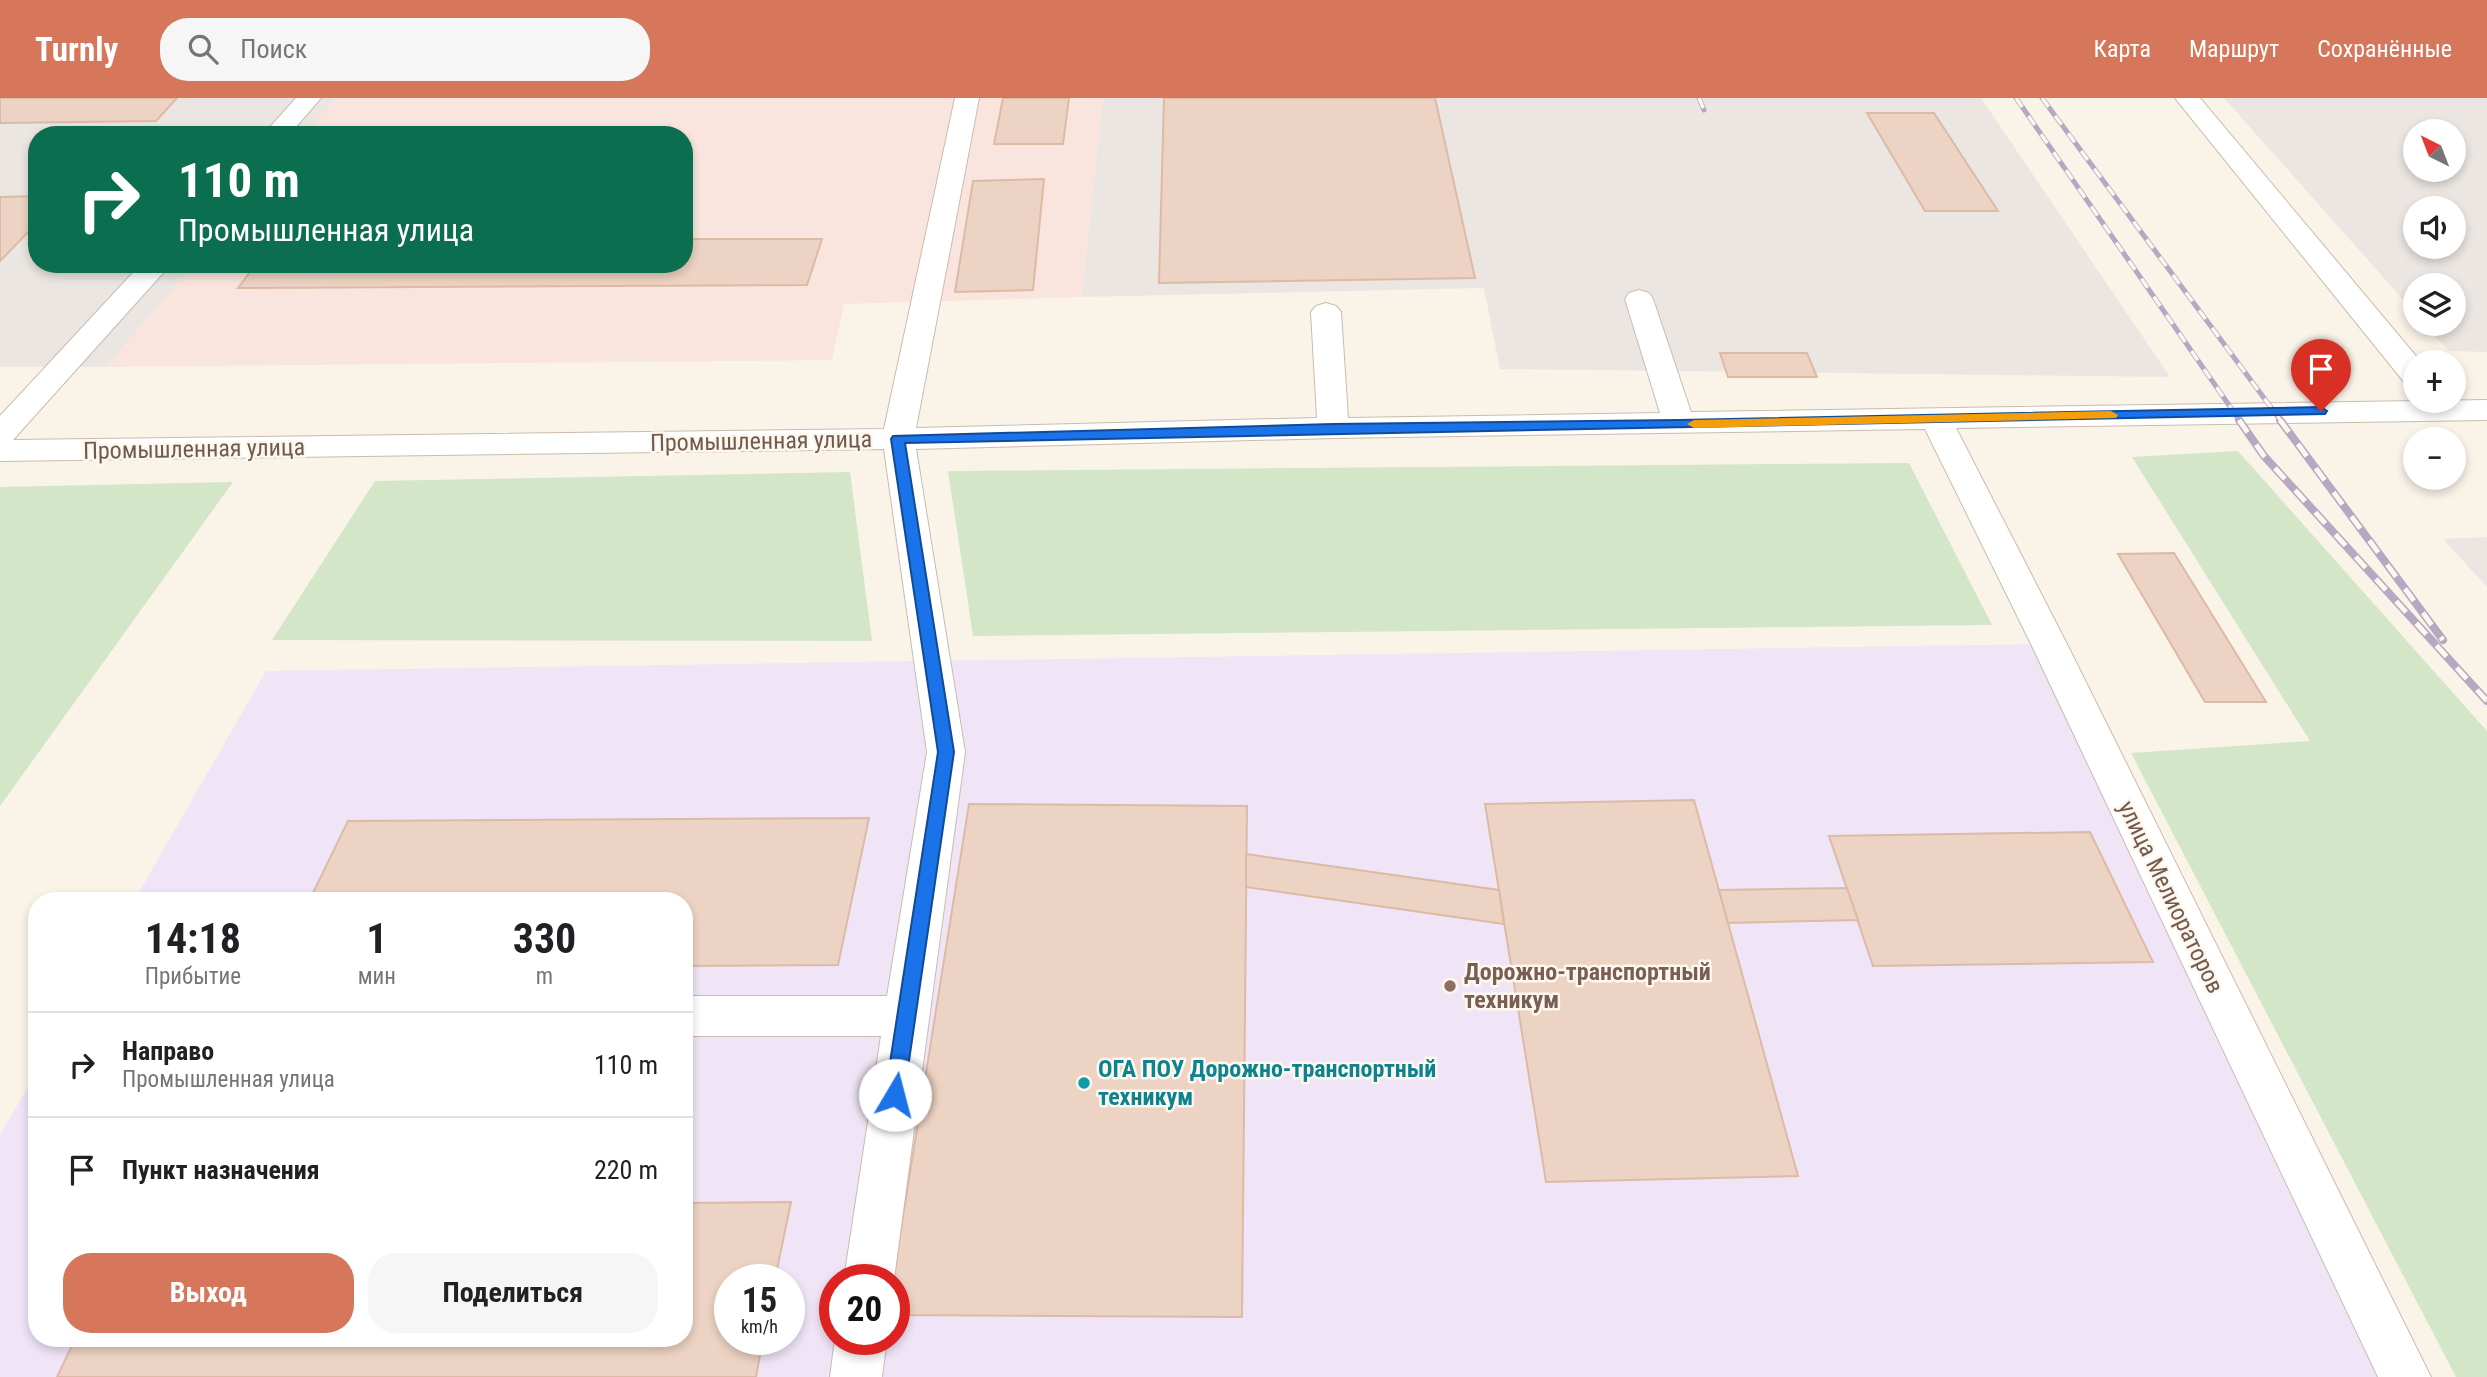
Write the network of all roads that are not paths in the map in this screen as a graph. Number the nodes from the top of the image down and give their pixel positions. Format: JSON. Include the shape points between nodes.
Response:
{"nodes":[{"id":1,"x":309,"y":98,"type":"edge"},
{"id":2,"x":967,"y":98,"type":"edge"},
{"id":3,"x":2187,"y":98,"type":"edge"},
{"id":4,"x":283,"y":126,"type":"edge"},
{"id":5,"x":149,"y":273,"type":"edge"},
{"id":6,"x":1639,"y":299,"type":"dead end"},
{"id":7,"x":1326,"y":312,"type":"dead end"},
{"id":8,"x":2403,"y":361,"type":"edge"},
{"id":9,"x":2403,"y":406,"type":"edge"},
{"id":10,"x":2466,"y":408,"type":"edge"},
{"id":11,"x":2487,"y":410,"type":"edge"},
{"id":12,"x":1935,"y":418,"type":"junction"},
{"id":13,"x":1679,"y":424,"type":"junction"},
{"id":14,"x":1333,"y":428,"type":"junction"},
{"id":15,"x":0,"y":435,"type":"edge"},
{"id":16,"x":898,"y":439,"type":"junction"},
{"id":17,"x":0,"y":452,"type":"edge"},
{"id":18,"x":693,"y":1016,"type":"edge"},
{"id":19,"x":906,"y":1016,"type":"junction"},
{"id":20,"x":871,"y":1264,"type":"edge"},
{"id":21,"x":859,"y":1355,"type":"edge"},
{"id":22,"x":856,"y":1377,"type":"edge"},
{"id":23,"x":2405,"y":1377,"type":"edge"}],
"edges":[{"from":1,"to":4,"type":"street"},
{"from":2,"to":16,"type":"street"},
{"from":3,"to":8,"type":"street"},
{"from":5,"to":15,"type":"street"},
{"from":6,"to":13,"type":"street"},
{"from":7,"to":14,"type":"street"},
{"from":9,"to":12,"type":"street","name":"Промышленная улица"},
{"from":10,"to":11,"type":"street","name":"Промышленная улица"},
{"from":12,"to":13,"type":"street","name":"Промышленная улица"},
{"from":12,"to":23,"type":"street","name":"улица Мелиораторов"},
{"from":13,"to":14,"type":"street","name":"Промышленная улица"},
{"from":14,"to":16,"type":"street","name":"Промышленная улица"},
{"from":16,"to":17,"type":"street","name":"Промышленная улица"},
{"from":16,"to":19,"type":"street","via":[[946,752]]},
{"from":18,"to":19,"type":"street"},
{"from":19,"to":20,"type":"street"},
{"from":21,"to":22,"type":"street"}]}
